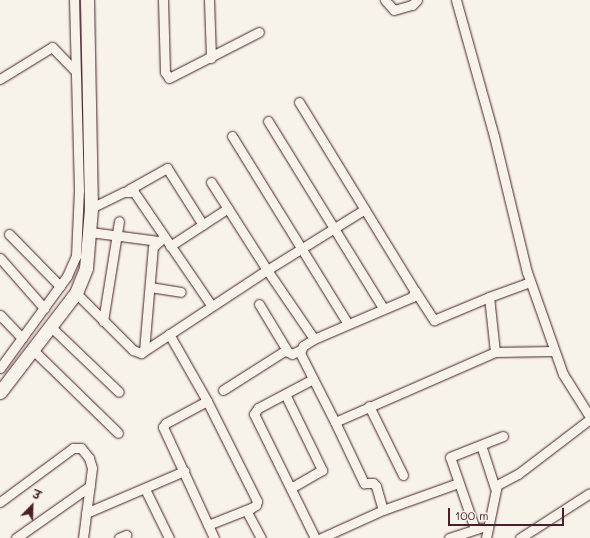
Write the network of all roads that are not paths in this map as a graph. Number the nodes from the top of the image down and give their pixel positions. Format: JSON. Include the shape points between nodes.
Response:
{"nodes":[{"id":1,"x":74,"y":0,"type":"edge"},
{"id":2,"x":87,"y":0,"type":"edge"},
{"id":3,"x":163,"y":0,"type":"edge"},
{"id":4,"x":209,"y":0,"type":"edge"},
{"id":5,"x":385,"y":0,"type":"edge"},
{"id":6,"x":417,"y":0,"type":"edge"},
{"id":7,"x":456,"y":0,"type":"edge"},
{"id":8,"x":259,"y":32,"type":"dead end"},
{"id":9,"x":211,"y":58,"type":"junction"},
{"id":10,"x":75,"y":71,"type":"junction"},
{"id":11,"x":0,"y":79,"type":"edge"},
{"id":12,"x":299,"y":102,"type":"dead end"},
{"id":13,"x":83,"y":107,"type":"junction"},
{"id":14,"x":268,"y":121,"type":"dead end"},
{"id":15,"x":232,"y":136,"type":"dead end"},
{"id":16,"x":211,"y":182,"type":"dead end"},
{"id":17,"x":128,"y":190,"type":"junction"},
{"id":18,"x":91,"y":208,"type":"junction"},
{"id":19,"x":228,"y":208,"type":"junction"},
{"id":20,"x":365,"y":209,"type":"junction"},
{"id":21,"x":119,"y":221,"type":"dead end"},
{"id":22,"x":203,"y":224,"type":"junction"},
{"id":23,"x":333,"y":228,"type":"junction"},
{"id":24,"x":90,"y":232,"type":"junction"},
{"id":25,"x":9,"y":234,"type":"dead end"},
{"id":26,"x":117,"y":235,"type":"junction"},
{"id":27,"x":161,"y":239,"type":"junction"},
{"id":28,"x":170,"y":246,"type":"junction"},
{"id":29,"x":302,"y":248,"type":"junction"},
{"id":30,"x":0,"y":258,"type":"edge"},
{"id":31,"x":266,"y":270,"type":"junction"},
{"id":32,"x":530,"y":282,"type":"junction"},
{"id":33,"x":60,"y":286,"type":"junction"},
{"id":34,"x":150,"y":287,"type":"junction"},
{"id":35,"x":415,"y":291,"type":"junction"},
{"id":36,"x":181,"y":292,"type":"dead end"},
{"id":37,"x":76,"y":293,"type":"junction"},
{"id":38,"x":490,"y":297,"type":"junction"},
{"id":39,"x":259,"y":304,"type":"dead end"},
{"id":40,"x":212,"y":305,"type":"junction"},
{"id":41,"x":44,"y":308,"type":"junction"},
{"id":42,"x":383,"y":308,"type":"junction"},
{"id":43,"x":0,"y":315,"type":"edge"},
{"id":44,"x":103,"y":321,"type":"junction"},
{"id":45,"x":348,"y":324,"type":"junction"},
{"id":46,"x":50,"y":326,"type":"junction"},
{"id":47,"x":169,"y":334,"type":"junction"},
{"id":48,"x":22,"y":338,"type":"junction"},
{"id":49,"x":314,"y":339,"type":"junction"},
{"id":50,"x":32,"y":349,"type":"junction"},
{"id":51,"x":286,"y":350,"type":"junction"},
{"id":52,"x":300,"y":350,"type":"junction"},
{"id":53,"x":144,"y":351,"type":"junction"},
{"id":54,"x":553,"y":351,"type":"junction"},
{"id":55,"x":495,"y":352,"type":"junction"},
{"id":56,"x":4,"y":373,"type":"edge"},
{"id":57,"x":313,"y":379,"type":"junction"},
{"id":58,"x":223,"y":390,"type":"dead end"},
{"id":59,"x":0,"y":392,"type":"edge"},
{"id":60,"x":118,"y":392,"type":"dead end"},
{"id":61,"x":285,"y":394,"type":"junction"},
{"id":62,"x":207,"y":401,"type":"junction"},
{"id":63,"x":369,"y":406,"type":"junction"},
{"id":64,"x":590,"y":418,"type":"edge"},
{"id":65,"x":335,"y":422,"type":"junction"},
{"id":66,"x":118,"y":433,"type":"dead end"},
{"id":67,"x":503,"y":436,"type":"dead end"},
{"id":68,"x":481,"y":445,"type":"junction"},
{"id":69,"x":184,"y":471,"type":"junction"},
{"id":70,"x":403,"y":474,"type":"dead end"},
{"id":71,"x":458,"y":483,"type":"junction"},
{"id":72,"x":90,"y":486,"type":"junction"},
{"id":73,"x":291,"y":488,"type":"junction"},
{"id":74,"x":495,"y":488,"type":"junction"},
{"id":75,"x":145,"y":489,"type":"junction"},
{"id":76,"x":590,"y":493,"type":"edge"},
{"id":77,"x":2,"y":497,"type":"edge"},
{"id":78,"x":246,"y":510,"type":"junction"},
{"id":79,"x":384,"y":510,"type":"junction"},
{"id":80,"x":86,"y":513,"type":"junction"},
{"id":81,"x":208,"y":525,"type":"junction"},
{"id":82,"x":488,"y":525,"type":"junction"},
{"id":83,"x":475,"y":529,"type":"junction"},
{"id":84,"x":16,"y":538,"type":"edge"},
{"id":85,"x":83,"y":538,"type":"edge"},
{"id":86,"x":169,"y":538,"type":"edge"},
{"id":87,"x":214,"y":538,"type":"edge"},
{"id":88,"x":261,"y":538,"type":"edge"},
{"id":89,"x":315,"y":538,"type":"edge"},
{"id":90,"x":321,"y":538,"type":"edge"},
{"id":91,"x":449,"y":538,"type":"edge"},
{"id":92,"x":486,"y":538,"type":"edge"},
{"id":93,"x":520,"y":538,"type":"edge"}],
"edges":[{"from":1,"to":10,"type":"street"},
{"from":2,"to":13,"type":"street"},
{"from":3,"to":9,"type":"street","via":[[166,76],[173,78]]},
{"from":4,"to":9,"type":"street"},
{"from":5,"to":6,"type":"street","via":[[389,8],[394,10],[412,5]]},
{"from":7,"to":32,"type":"street"},
{"from":8,"to":9,"type":"street"},
{"from":10,"to":11,"type":"street","via":[[52,47]]},
{"from":10,"to":13,"type":"street"},
{"from":12,"to":20,"type":"street"},
{"from":13,"to":18,"type":"street"},
{"from":13,"to":33,"type":"street","via":[[78,245],[73,265]]},
{"from":14,"to":23,"type":"street"},
{"from":15,"to":29,"type":"street"},
{"from":16,"to":19,"type":"street"},
{"from":17,"to":18,"type":"street"},
{"from":17,"to":22,"type":"street","via":[[167,168]]},
{"from":17,"to":27,"type":"street","via":[[138,197]]},
{"from":18,"to":24,"type":"street"},
{"from":19,"to":22,"type":"street"},
{"from":19,"to":31,"type":"street"},
{"from":20,"to":23,"type":"street"},
{"from":20,"to":35,"type":"street"},
{"from":21,"to":26,"type":"street"},
{"from":22,"to":28,"type":"street"},
{"from":23,"to":29,"type":"street"},
{"from":23,"to":42,"type":"street"},
{"from":24,"to":26,"type":"street"},
{"from":24,"to":37,"type":"street","via":[[86,268]]},
{"from":25,"to":33,"type":"street"},
{"from":26,"to":27,"type":"street"},
{"from":26,"to":44,"type":"street"},
{"from":27,"to":28,"type":"street"},
{"from":27,"to":34,"type":"street","via":[[153,247]]},
{"from":28,"to":40,"type":"street"},
{"from":29,"to":31,"type":"street"},
{"from":29,"to":45,"type":"street"},
{"from":30,"to":41,"type":"street"},
{"from":31,"to":40,"type":"street"},
{"from":31,"to":49,"type":"street"},
{"from":32,"to":38,"type":"street"},
{"from":32,"to":54,"type":"street"},
{"from":33,"to":41,"type":"street"},
{"from":34,"to":36,"type":"street"},
{"from":34,"to":53,"type":"street"},
{"from":35,"to":38,"type":"street","via":[[434,320]]},
{"from":35,"to":42,"type":"street","via":[[412,297]]},
{"from":37,"to":44,"type":"street"},
{"from":37,"to":46,"type":"street"},
{"from":38,"to":55,"type":"street"},
{"from":39,"to":51,"type":"street"},
{"from":40,"to":47,"type":"street"},
{"from":41,"to":48,"type":"street"},
{"from":42,"to":45,"type":"street"},
{"from":43,"to":48,"type":"street"},
{"from":44,"to":53,"type":"street","via":[[133,350]]},
{"from":45,"to":49,"type":"street"},
{"from":46,"to":50,"type":"street"},
{"from":46,"to":60,"type":"street"},
{"from":47,"to":53,"type":"street"},
{"from":47,"to":62,"type":"street"},
{"from":48,"to":56,"type":"street"},
{"from":49,"to":52,"type":"street"},
{"from":50,"to":56,"type":"street"},
{"from":50,"to":66,"type":"street"},
{"from":51,"to":52,"type":"street","via":[[292,354]]},
{"from":51,"to":58,"type":"street"},
{"from":52,"to":57,"type":"street"},
{"from":54,"to":55,"type":"street"},
{"from":54,"to":64,"type":"street","via":[[572,390]]},
{"from":55,"to":63,"type":"street"},
{"from":56,"to":59,"type":"street"},
{"from":57,"to":61,"type":"street"},
{"from":57,"to":65,"type":"street"},
{"from":61,"to":73,"type":"street","via":[[258,408],[254,414]]},
{"from":61,"to":73,"type":"street","via":[[322,470]]},
{"from":62,"to":69,"type":"street","via":[[164,425]]},
{"from":62,"to":78,"type":"street","via":[[256,498],[256,505]]},
{"from":63,"to":65,"type":"street"},
{"from":63,"to":70,"type":"street"},
{"from":64,"to":74,"type":"street","via":[[518,474],[500,482]]},
{"from":65,"to":79,"type":"street","via":[[364,483],[373,483],[376,486]]},
{"from":67,"to":68,"type":"street"},
{"from":68,"to":71,"type":"street","via":[[450,457]]},
{"from":68,"to":74,"type":"street"},
{"from":69,"to":75,"type":"street"},
{"from":69,"to":81,"type":"street"},
{"from":71,"to":79,"type":"street"},
{"from":71,"to":83,"type":"street"},
{"from":72,"to":77,"type":"street","via":[[91,462],[81,448],[75,446]]},
{"from":72,"to":80,"type":"street"},
{"from":72,"to":84,"type":"street"},
{"from":73,"to":89,"type":"street"},
{"from":74,"to":82,"type":"street"},
{"from":75,"to":80,"type":"street"},
{"from":75,"to":86,"type":"street"},
{"from":76,"to":93,"type":"street"},
{"from":78,"to":81,"type":"street"},
{"from":78,"to":88,"type":"street"},
{"from":79,"to":90,"type":"street"},
{"from":80,"to":85,"type":"street"},
{"from":81,"to":87,"type":"street"},
{"from":82,"to":83,"type":"street"},
{"from":82,"to":92,"type":"street"},
{"from":83,"to":91,"type":"street"}]}
